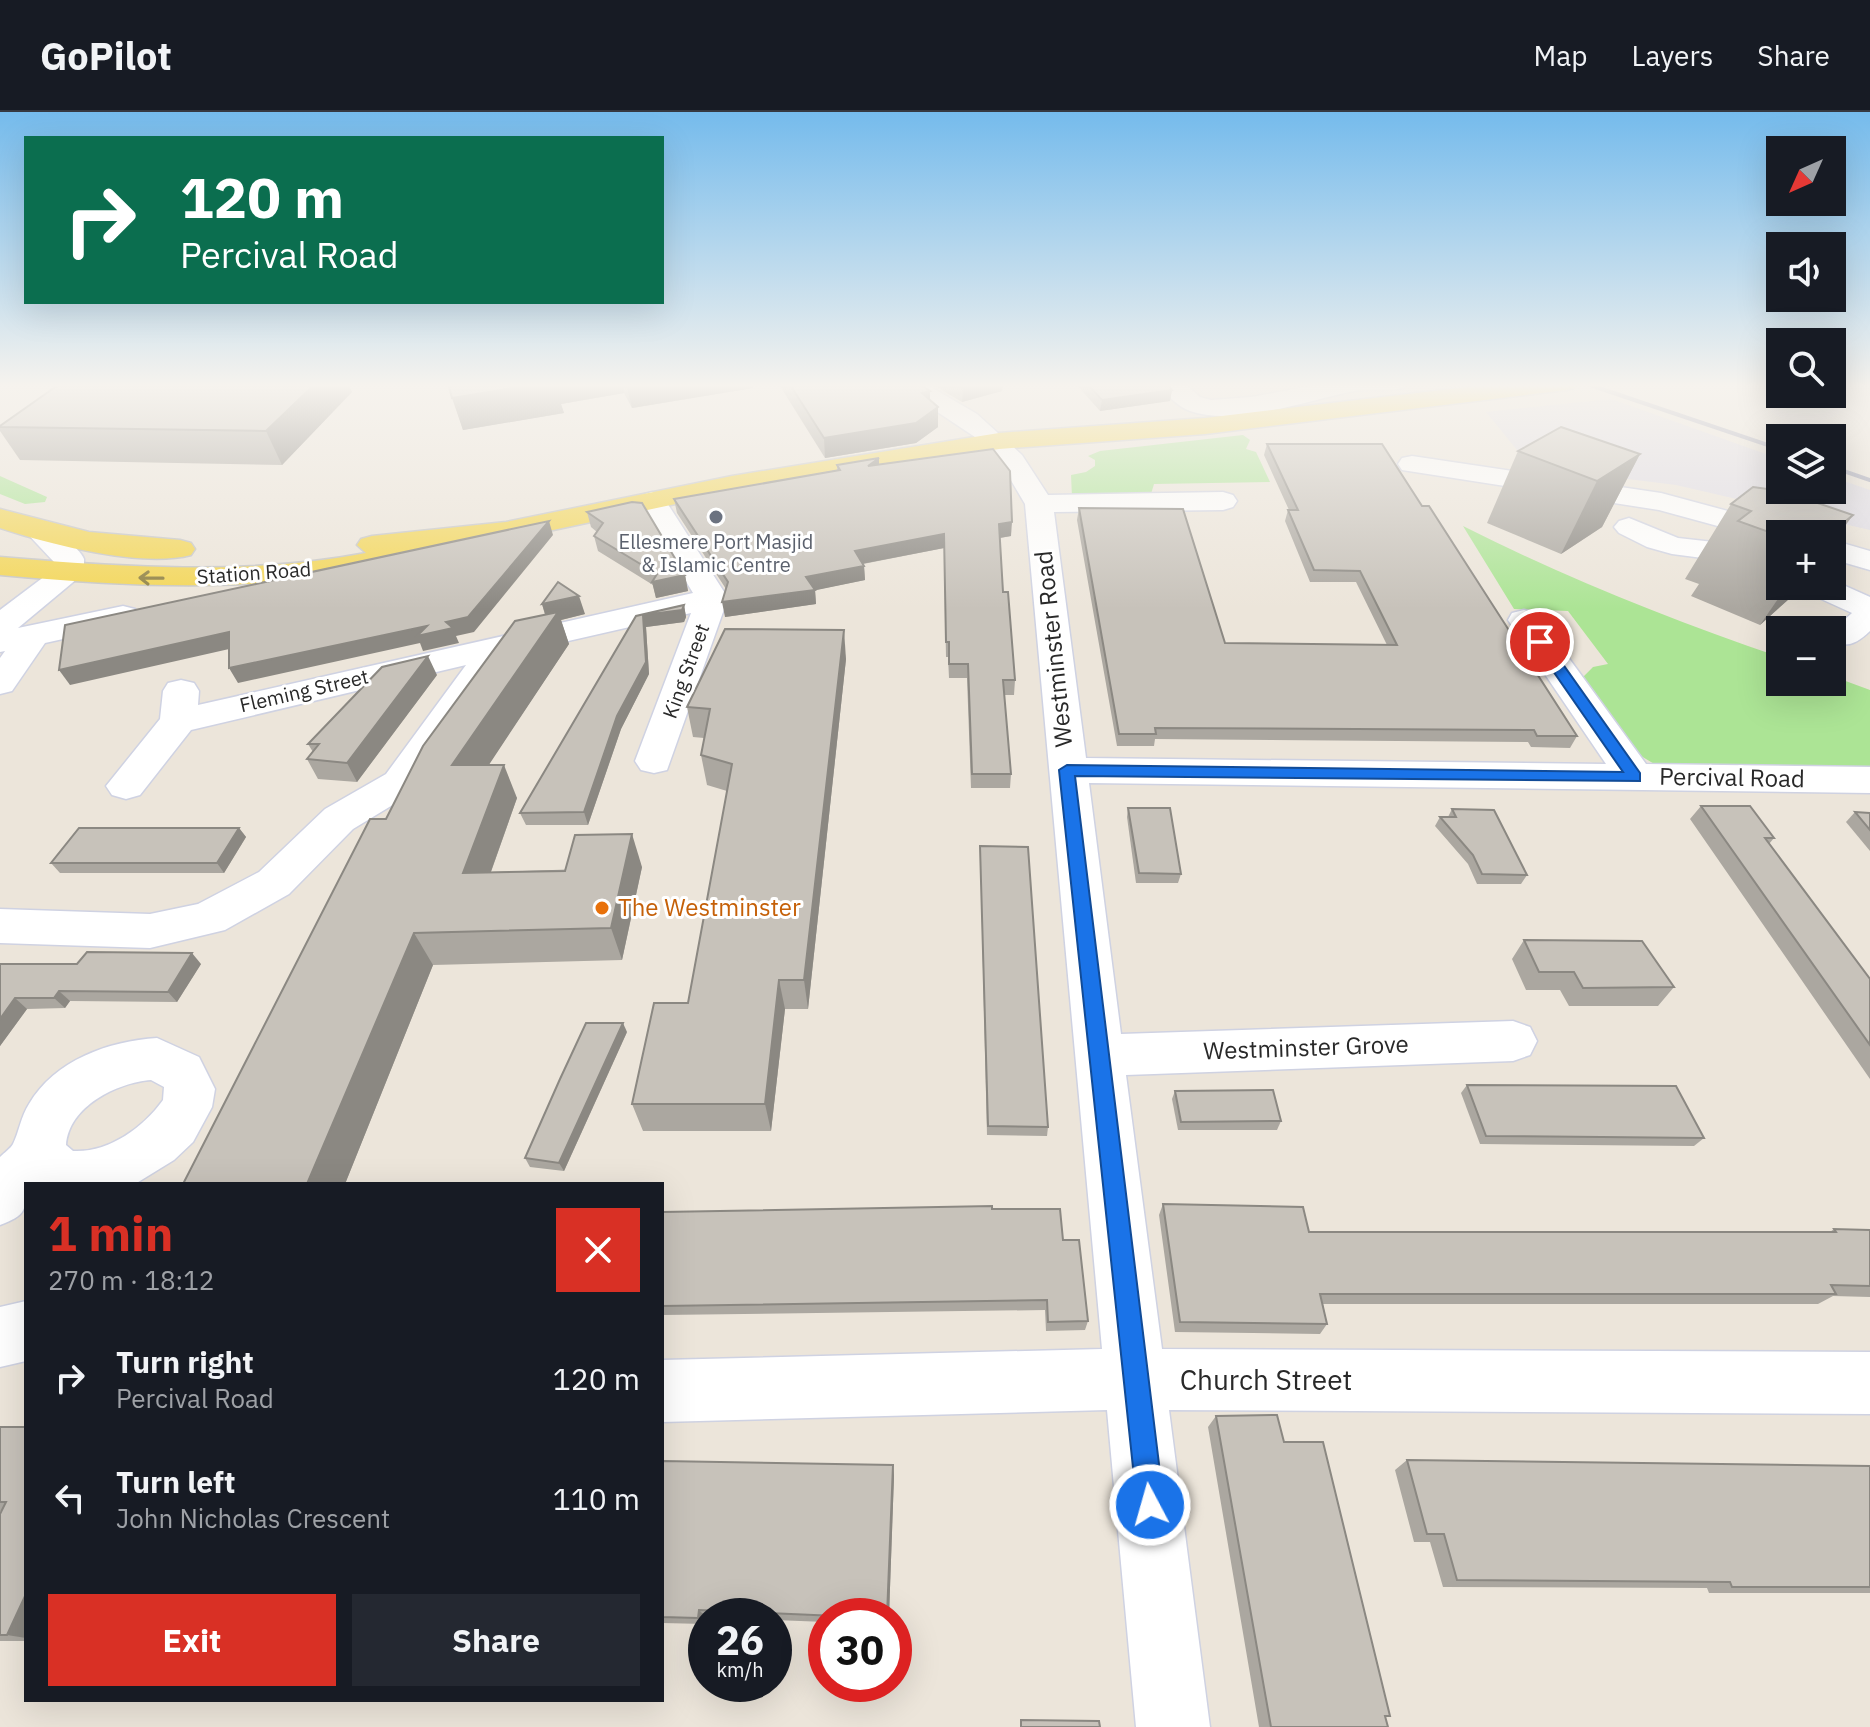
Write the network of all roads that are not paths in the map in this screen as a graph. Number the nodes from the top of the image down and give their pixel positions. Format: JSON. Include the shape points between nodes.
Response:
{"nodes":[{"id":1,"x":891,"y":458,"type":"edge"},
{"id":2,"x":1012,"y":458,"type":"edge"},
{"id":3,"x":1412,"y":464,"type":"dead end"},
{"id":4,"x":652,"y":501,"type":"junction"},
{"id":5,"x":1223,"y":501,"type":"dead end"},
{"id":6,"x":1039,"y":504,"type":"junction"},
{"id":7,"x":0,"y":518,"type":"edge"},
{"id":8,"x":1629,"y":527,"type":"edge"},
{"id":9,"x":38,"y":529,"type":"junction"},
{"id":10,"x":1766,"y":530,"type":"edge"},
{"id":11,"x":505,"y":531,"type":"junction"},
{"id":12,"x":1766,"y":537,"type":"edge"},
{"id":13,"x":1660,"y":544,"type":"junction"},
{"id":14,"x":1846,"y":553,"type":"edge"},
{"id":15,"x":1749,"y":555,"type":"junction"},
{"id":16,"x":1870,"y":561,"type":"edge"},
{"id":17,"x":1766,"y":563,"type":"edge"},
{"id":18,"x":1630,"y":565,"type":"dead end"},
{"id":19,"x":0,"y":566,"type":"edge"},
{"id":20,"x":68,"y":573,"type":"junction"},
{"id":21,"x":712,"y":598,"type":"junction"},
{"id":22,"x":1846,"y":600,"type":"edge"},
{"id":23,"x":148,"y":611,"type":"edge"},
{"id":24,"x":1870,"y":612,"type":"edge"},
{"id":25,"x":1524,"y":620,"type":"dead end"},
{"id":26,"x":0,"y":626,"type":"edge"},
{"id":27,"x":1846,"y":635,"type":"edge"},
{"id":28,"x":16,"y":639,"type":"edge"},
{"id":29,"x":497,"y":646,"type":"junction"},
{"id":30,"x":0,"y":683,"type":"edge"},
{"id":31,"x":654,"y":761,"type":"dead end"},
{"id":32,"x":1067,"y":770,"type":"junction"},
{"id":33,"x":1635,"y":777,"type":"junction"},
{"id":34,"x":1870,"y":780,"type":"edge"},
{"id":35,"x":126,"y":786,"type":"dead end"},
{"id":36,"x":0,"y":926,"type":"edge"},
{"id":37,"x":1513,"y":1041,"type":"dead end"},
{"id":38,"x":1099,"y":1055,"type":"junction"},
{"id":39,"x":40,"y":1153,"type":"junction"},
{"id":40,"x":98,"y":1179,"type":"edge"},
{"id":41,"x":0,"y":1200,"type":"edge"},
{"id":42,"x":24,"y":1331,"type":"edge"},
{"id":43,"x":0,"y":1337,"type":"edge"},
{"id":44,"x":1137,"y":1379,"type":"junction"},
{"id":45,"x":1870,"y":1383,"type":"edge"},
{"id":46,"x":664,"y":1391,"type":"edge"},
{"id":47,"x":1173,"y":1727,"type":"edge"}],
"edges":[{"from":1,"to":4,"type":"main road","name":"Station Road"},
{"from":2,"to":6,"type":"street","name":"Westminster Road"},
{"from":3,"to":10,"type":"street","via":[[1661,502]]},
{"from":4,"to":11,"type":"main road","name":"Station Road"},
{"from":4,"to":21,"type":"street","name":"King Street"},
{"from":5,"to":6,"type":"street"},
{"from":6,"to":32,"type":"street","name":"Westminster Road"},
{"from":7,"to":9,"type":"main road","name":"Station Road"},
{"from":8,"to":13,"type":"street"},
{"from":9,"to":11,"type":"main road","name":"Station Road","via":[[157,549],[309,552]]},
{"from":9,"to":20,"type":"street","via":[[69,560]]},
{"from":11,"to":20,"type":"main road","name":"Station Road","one_way":true,"via":[[392,557],[257,576]]},
{"from":12,"to":15,"type":"street","via":[[1748,549]]},
{"from":13,"to":15,"type":"street"},
{"from":13,"to":18,"type":"street"},
{"from":14,"to":16,"type":"street"},
{"from":15,"to":17,"type":"street"},
{"from":19,"to":20,"type":"main road","name":"Station Road"},
{"from":20,"to":26,"type":"street"},
{"from":21,"to":29,"type":"street","name":"Fleming Street"},
{"from":21,"to":31,"type":"street","name":"King Street"},
{"from":22,"to":24,"type":"street"},
{"from":23,"to":28,"type":"street"},
{"from":24,"to":27,"type":"street"},
{"from":25,"to":33,"type":"street"},
{"from":28,"to":30,"type":"street"},
{"from":29,"to":35,"type":"street","name":"Fleming Street","via":[[180,705]]},
{"from":29,"to":36,"type":"street","via":[[400,783],[339,819],[274,883],[209,918],[150,931]]},
{"from":32,"to":33,"type":"street","name":"Percival Road"},
{"from":32,"to":38,"type":"street","name":"Westminster Road"},
{"from":33,"to":34,"type":"street","name":"Percival Road"},
{"from":37,"to":38,"type":"street","name":"Westminster Grove"},
{"from":38,"to":44,"type":"street","name":"Westminster Road"},
{"from":39,"to":40,"type":"street","via":[[61,1173]]},
{"from":39,"to":40,"type":"street","via":[[40,1135],[49,1115],[87,1079],[136,1060],[175,1065],[187,1076],[190,1091],[172,1130],[140,1156]]},
{"from":39,"to":41,"type":"street"},
{"from":42,"to":43,"type":"street"},
{"from":44,"to":45,"type":"street","name":"Church Street"},
{"from":44,"to":46,"type":"street","name":"Church Street"},
{"from":44,"to":47,"type":"street","name":"Westminster Road"}]}
